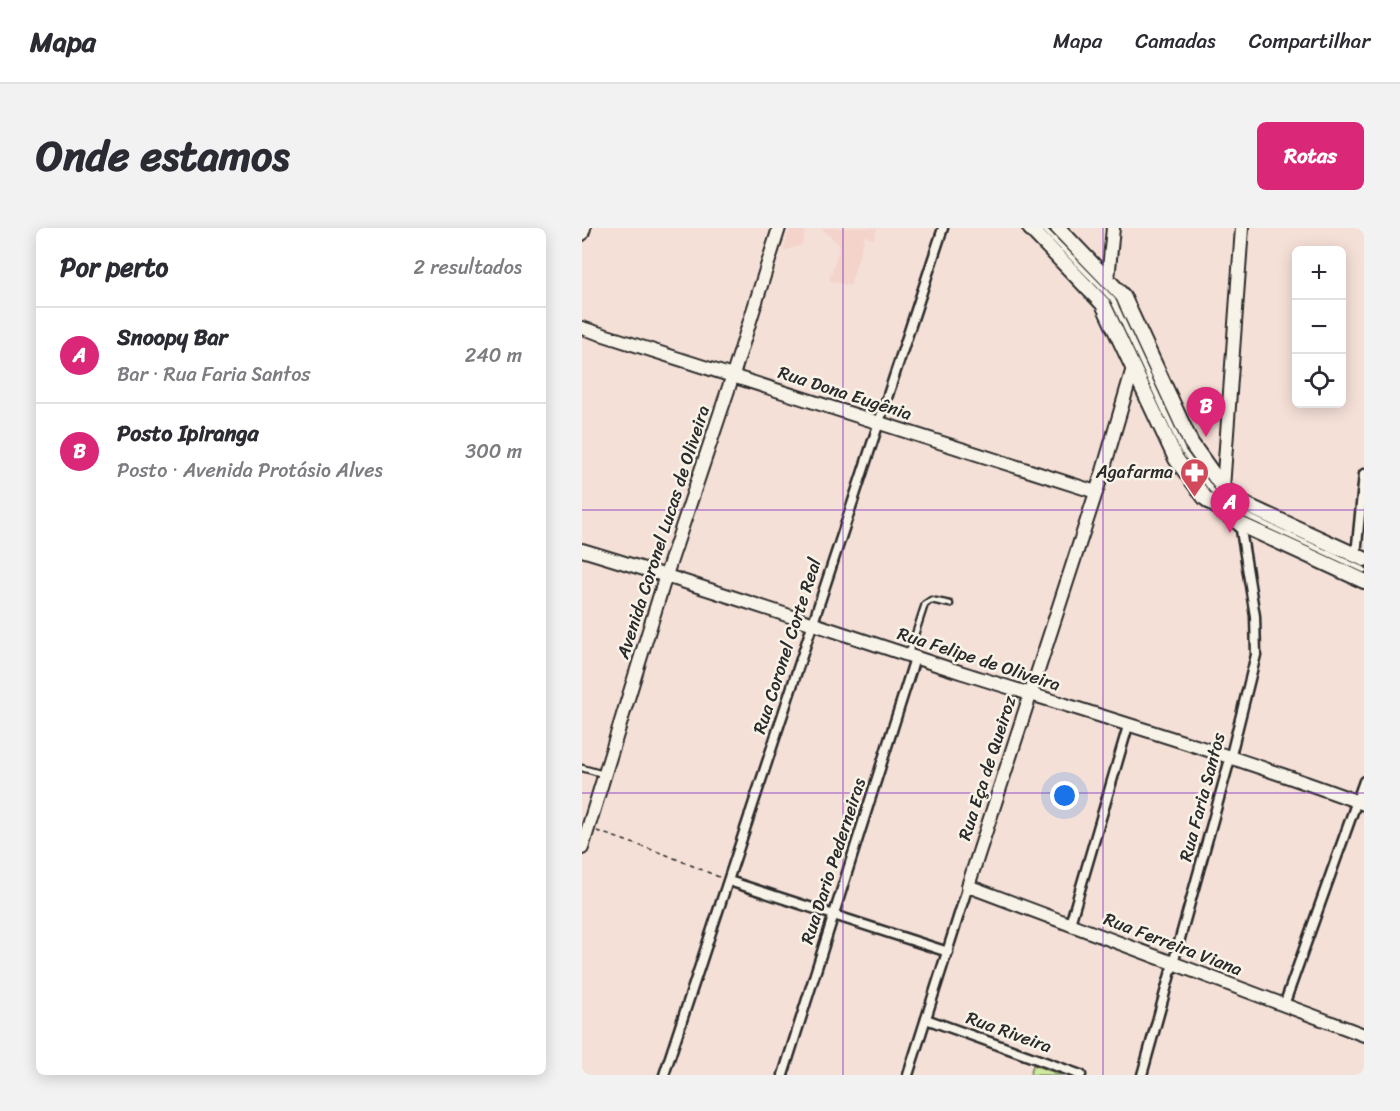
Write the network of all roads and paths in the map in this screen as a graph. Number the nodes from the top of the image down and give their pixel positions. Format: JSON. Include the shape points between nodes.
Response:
{"nodes":[{"id":1,"x":584,"y":228,"type":"edge"},
{"id":2,"x":779,"y":228,"type":"edge"},
{"id":3,"x":943,"y":228,"type":"edge"},
{"id":4,"x":1030,"y":228,"type":"edge"},
{"id":5,"x":1043,"y":228,"type":"edge"},
{"id":6,"x":1058,"y":228,"type":"edge"},
{"id":7,"x":1113,"y":228,"type":"edge"},
{"id":8,"x":1242,"y":228,"type":"edge"},
{"id":9,"x":582,"y":234,"type":"edge"},
{"id":10,"x":1108,"y":279,"type":"junction"},
{"id":11,"x":582,"y":328,"type":"edge"},
{"id":12,"x":1133,"y":368,"type":"junction"},
{"id":13,"x":733,"y":375,"type":"junction"},
{"id":14,"x":878,"y":423,"type":"junction"},
{"id":15,"x":1364,"y":474,"type":"edge"},
{"id":16,"x":1223,"y":488,"type":"junction"},
{"id":17,"x":1096,"y":492,"type":"junction"},
{"id":18,"x":1240,"y":524,"type":"junction"},
{"id":19,"x":1298,"y":528,"type":"junction"},
{"id":20,"x":1289,"y":547,"type":"junction"},
{"id":21,"x":582,"y":550,"type":"edge"},
{"id":22,"x":1328,"y":554,"type":"junction"},
{"id":23,"x":1360,"y":557,"type":"edge"},
{"id":24,"x":1364,"y":570,"type":"edge"},
{"id":25,"x":666,"y":575,"type":"junction"},
{"id":26,"x":1364,"y":580,"type":"edge"},
{"id":27,"x":950,"y":604,"type":"dead end"},
{"id":28,"x":811,"y":624,"type":"junction"},
{"id":29,"x":912,"y":656,"type":"junction"},
{"id":30,"x":1030,"y":694,"type":"junction"},
{"id":31,"x":1128,"y":726,"type":"junction"},
{"id":32,"x":1230,"y":759,"type":"junction"},
{"id":33,"x":582,"y":768,"type":"edge"},
{"id":34,"x":605,"y":774,"type":"junction"},
{"id":35,"x":1364,"y":781,"type":"edge"},
{"id":36,"x":1360,"y":803,"type":"edge"},
{"id":37,"x":588,"y":828,"type":"junction"},
{"id":38,"x":582,"y":848,"type":"edge"},
{"id":39,"x":729,"y":881,"type":"junction"},
{"id":40,"x":968,"y":886,"type":"junction"},
{"id":41,"x":833,"y":916,"type":"junction"},
{"id":42,"x":1070,"y":924,"type":"junction"},
{"id":43,"x":948,"y":952,"type":"junction"},
{"id":44,"x":1174,"y":963,"type":"junction"},
{"id":45,"x":1284,"y":1005,"type":"junction"},
{"id":46,"x":926,"y":1019,"type":"junction"},
{"id":47,"x":1364,"y":1035,"type":"edge"},
{"id":48,"x":664,"y":1075,"type":"edge"},
{"id":49,"x":783,"y":1075,"type":"edge"},
{"id":50,"x":908,"y":1075,"type":"edge"},
{"id":51,"x":1081,"y":1075,"type":"edge"},
{"id":52,"x":1142,"y":1075,"type":"edge"}],
"edges":[{"from":1,"to":9,"type":"street"},
{"from":2,"to":13,"type":"street","name":"Avenida Coronel Lucas de Oliveira"},
{"from":3,"to":14,"type":"street","name":"Rua Coronel Corte Real"},
{"from":4,"to":12,"type":"main road","via":[[1103,304]]},
{"from":5,"to":22,"type":"lane","via":[[1113,300],[1183,451],[1214,493],[1243,514]]},
{"from":6,"to":10,"type":"main road"},
{"from":7,"to":10,"type":"street"},
{"from":8,"to":16,"type":"street"},
{"from":10,"to":16,"type":"main road","via":[[1123,296],[1191,443]]},
{"from":11,"to":13,"type":"street","name":"Rua Dona Eugênia"},
{"from":12,"to":17,"type":"street","name":"Rua Eça de Queiroz"},
{"from":12,"to":18,"type":"main road","via":[[1176,459],[1205,498]]},
{"from":13,"to":14,"type":"street","name":"Rua Dona Eugênia"},
{"from":13,"to":25,"type":"street","name":"Avenida Coronel Lucas de Oliveira"},
{"from":14,"to":17,"type":"street","name":"Rua Dona Eugênia"},
{"from":14,"to":28,"type":"street","name":"Rua Coronel Corte Real"},
{"from":15,"to":23,"type":"street"},
{"from":16,"to":19,"type":"main road","via":[[1246,505]]},
{"from":17,"to":30,"type":"street","name":"Rua Eça de Queiroz"},
{"from":18,"to":20,"type":"main road"},
{"from":18,"to":32,"type":"street","name":"Rua Faria Santos","via":[[1255,616],[1256,655]]},
{"from":19,"to":22,"type":"lane"},
{"from":19,"to":23,"type":"main road"},
{"from":20,"to":22,"type":"lane"},
{"from":20,"to":26,"type":"main road"},
{"from":21,"to":25,"type":"street","name":"Rua Felipe de Oliveira"},
{"from":22,"to":24,"type":"lane"},
{"from":25,"to":28,"type":"street","name":"Rua Felipe de Oliveira"},
{"from":25,"to":34,"type":"street","name":"Avenida Coronel Lucas de Oliveira"},
{"from":27,"to":29,"type":"lane","via":[[931,600],[925,603]]},
{"from":28,"to":29,"type":"street","name":"Rua Felipe de Oliveira"},
{"from":28,"to":39,"type":"street","name":"Rua Coronel Corte Real"},
{"from":29,"to":30,"type":"street","name":"Rua Felipe de Oliveira"},
{"from":29,"to":41,"type":"street","name":"Rua Dario Pederneiras"},
{"from":30,"to":31,"type":"street","name":"Rua Felipe de Oliveira"},
{"from":30,"to":40,"type":"street","name":"Rua Eça de Queiroz"},
{"from":31,"to":32,"type":"street","name":"Rua Felipe de Oliveira"},
{"from":31,"to":42,"type":"street"},
{"from":32,"to":36,"type":"street","name":"Rua Felipe de Oliveira"},
{"from":32,"to":44,"type":"street","name":"Rua Faria Santos"},
{"from":33,"to":34,"type":"lane"},
{"from":34,"to":37,"type":"street","name":"Avenida Coronel Lucas de Oliveira"},
{"from":35,"to":36,"type":"street"},
{"from":36,"to":45,"type":"street"},
{"from":37,"to":38,"type":"street","name":"Avenida Coronel Lucas de Oliveira"},
{"from":37,"to":39,"type":"path"},
{"from":39,"to":41,"type":"street"},
{"from":39,"to":48,"type":"street","name":"Rua Coronel Corte Real"},
{"from":40,"to":42,"type":"street","name":"Rua Ferreira Viana"},
{"from":40,"to":43,"type":"street","name":"Rua Eça de Queiroz"},
{"from":41,"to":43,"type":"street"},
{"from":41,"to":49,"type":"street","name":"Rua Dario Pederneiras"},
{"from":42,"to":44,"type":"street","name":"Rua Ferreira Viana"},
{"from":43,"to":46,"type":"street","name":"Rua Eça de Queiroz"},
{"from":44,"to":45,"type":"street","name":"Rua Ferreira Viana"},
{"from":44,"to":52,"type":"street","name":"Rua Faria Santos"},
{"from":45,"to":47,"type":"street","name":"Rua Ferreira Viana"},
{"from":46,"to":50,"type":"street","name":"Rua Eça de Queiroz"},
{"from":46,"to":51,"type":"street","name":"Rua Riveira"}]}
